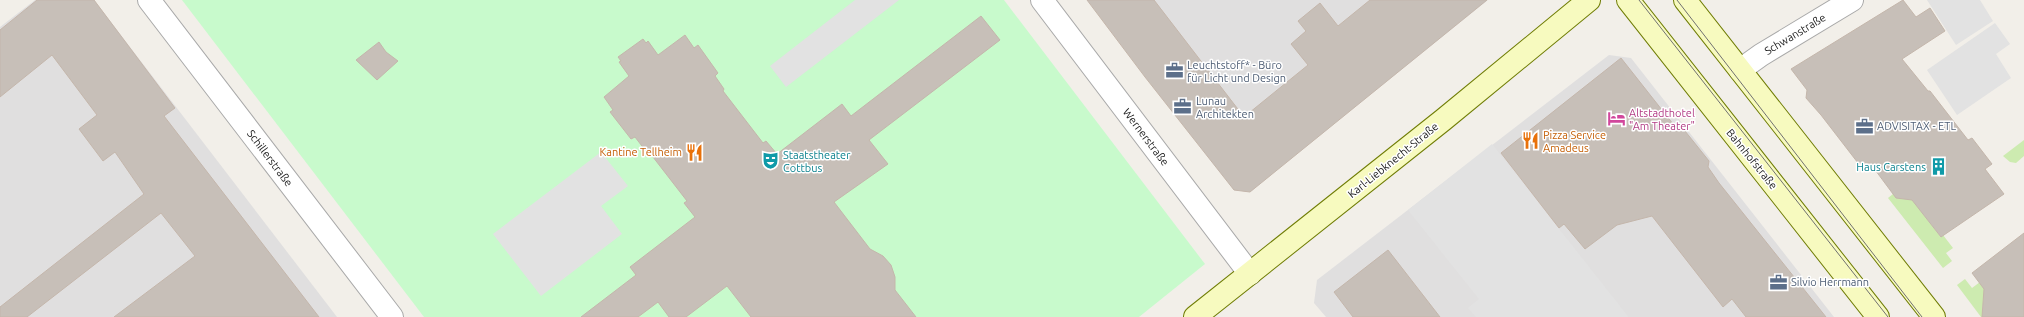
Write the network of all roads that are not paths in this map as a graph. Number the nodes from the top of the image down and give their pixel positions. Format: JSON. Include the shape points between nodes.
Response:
{"nodes":[{"id":1,"x":149,"y":0,"type":"edge"},
{"id":2,"x":1042,"y":0,"type":"edge"},
{"id":3,"x":1589,"y":0,"type":"edge"},
{"id":4,"x":1628,"y":0,"type":"edge"},
{"id":5,"x":1685,"y":0,"type":"edge"},
{"id":6,"x":1852,"y":0,"type":"edge"},
{"id":7,"x":1740,"y":70,"type":"junction"},
{"id":8,"x":1250,"y":274,"type":"junction"},
{"id":9,"x":392,"y":317,"type":"edge"},
{"id":10,"x":1195,"y":317,"type":"edge"},
{"id":11,"x":1878,"y":317,"type":"edge"},
{"id":12,"x":1934,"y":317,"type":"edge"}],
"edges":[{"from":1,"to":9,"type":"street","name":"Schillerstraße"},
{"from":2,"to":8,"type":"street","name":"Wernerstraße"},
{"from":3,"to":8,"type":"street","name":"Karl-Liebknecht-Straße","via":[[1444,120]]},
{"from":4,"to":11,"type":"street","name":"Bahnhofstraße"},
{"from":5,"to":7,"type":"street"},
{"from":6,"to":7,"type":"street","name":"Schwanstraße"},
{"from":7,"to":12,"type":"street"},
{"from":8,"to":10,"type":"street","name":"Karl-Liebknecht-Straße"}]}
